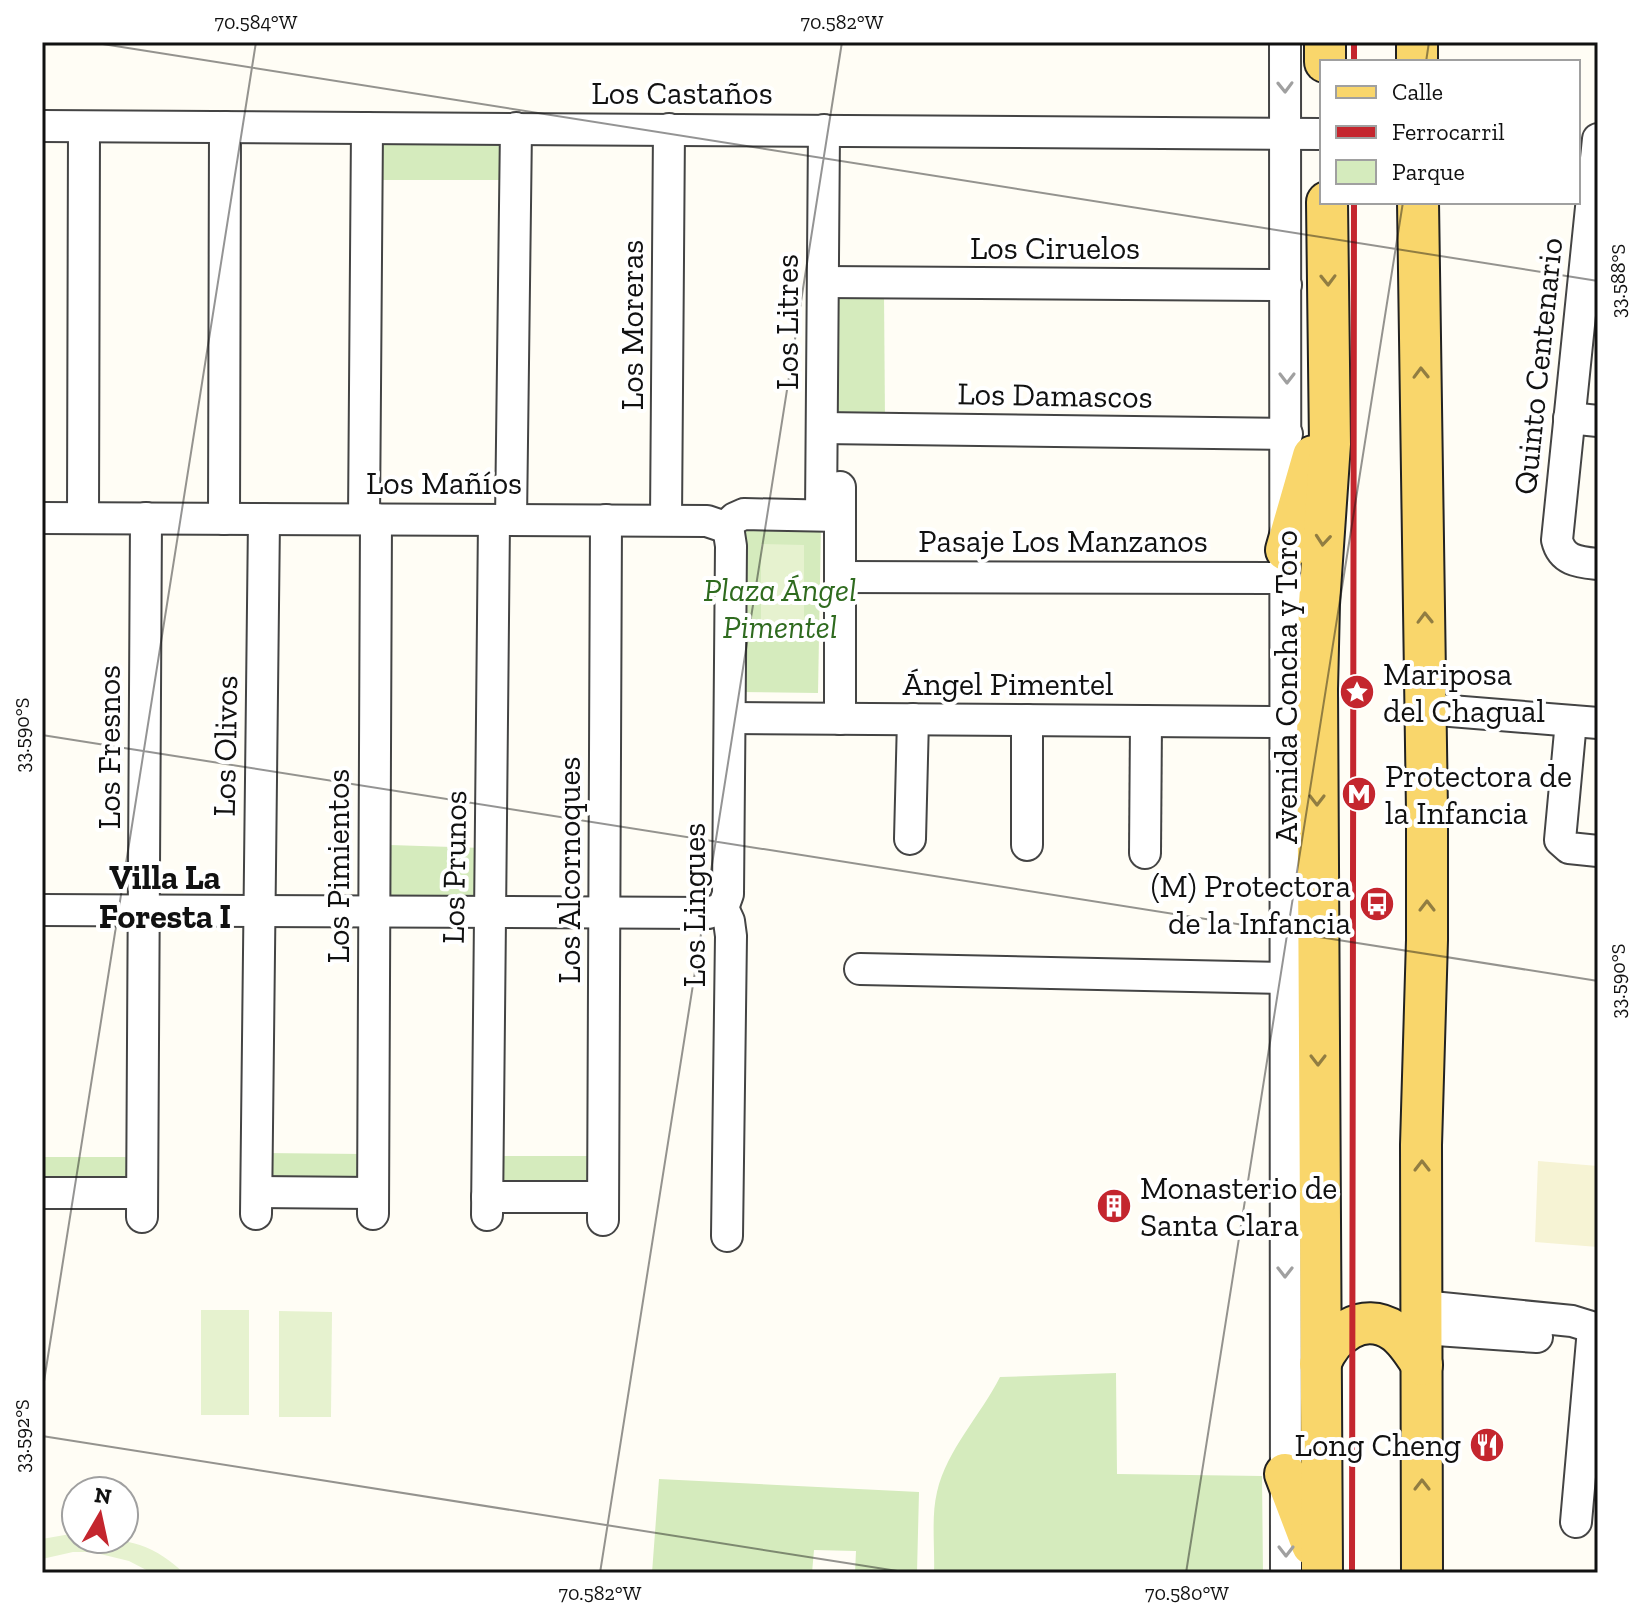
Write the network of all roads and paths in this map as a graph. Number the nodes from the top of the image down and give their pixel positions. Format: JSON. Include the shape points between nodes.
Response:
{"nodes":[{"id":1,"x":1285,"y":42,"type":"edge"},
{"id":2,"x":42,"y":126,"type":"edge"},
{"id":3,"x":84,"y":127,"type":"junction"},
{"id":4,"x":225,"y":127,"type":"junction"},
{"id":5,"x":367,"y":128,"type":"junction"},
{"id":6,"x":516,"y":128,"type":"junction"},
{"id":7,"x":669,"y":129,"type":"junction"},
{"id":8,"x":824,"y":130,"type":"junction"},
{"id":9,"x":1286,"y":132,"type":"junction"},
{"id":10,"x":1320,"y":134,"type":"edge"},
{"id":11,"x":1598,"y":140,"type":"edge"},
{"id":12,"x":1327,"y":204,"type":"edge"},
{"id":13,"x":1418,"y":204,"type":"edge"},
{"id":14,"x":1591,"y":279,"type":"edge"},
{"id":15,"x":823,"y":282,"type":"junction"},
{"id":16,"x":1286,"y":285,"type":"junction"},
{"id":17,"x":1330,"y":394,"type":"junction"},
{"id":18,"x":1583,"y":420,"type":"edge"},
{"id":19,"x":831,"y":429,"type":"junction"},
{"id":20,"x":1287,"y":434,"type":"junction"},
{"id":21,"x":831,"y":515,"type":"junction"},
{"id":22,"x":42,"y":518,"type":"edge"},
{"id":23,"x":83,"y":518,"type":"junction"},
{"id":24,"x":146,"y":518,"type":"junction"},
{"id":25,"x":224,"y":519,"type":"junction"},
{"id":26,"x":264,"y":519,"type":"junction"},
{"id":27,"x":370,"y":519,"type":"junction"},
{"id":28,"x":502,"y":520,"type":"junction"},
{"id":29,"x":606,"y":520,"type":"junction"},
{"id":30,"x":666,"y":520,"type":"junction"},
{"id":31,"x":725,"y":527,"type":"junction"},
{"id":32,"x":1286,"y":564,"type":"junction"},
{"id":33,"x":1598,"y":564,"type":"edge"},
{"id":34,"x":840,"y":577,"type":"junction"},
{"id":35,"x":1426,"y":709,"type":"junction"},
{"id":36,"x":730,"y":718,"type":"junction"},
{"id":37,"x":840,"y":719,"type":"junction"},
{"id":38,"x":913,"y":719,"type":"junction"},
{"id":39,"x":1027,"y":720,"type":"junction"},
{"id":40,"x":1146,"y":721,"type":"junction"},
{"id":41,"x":1286,"y":722,"type":"junction"},
{"id":42,"x":1584,"y":722,"type":"edge"},
{"id":43,"x":910,"y":839,"type":"dead end"},
{"id":44,"x":1027,"y":845,"type":"dead end"},
{"id":45,"x":1598,"y":851,"type":"edge"},
{"id":46,"x":1145,"y":853,"type":"dead end"},
{"id":47,"x":723,"y":908,"type":"junction"},
{"id":48,"x":42,"y":910,"type":"edge"},
{"id":49,"x":144,"y":911,"type":"junction"},
{"id":50,"x":259,"y":911,"type":"junction"},
{"id":51,"x":374,"y":912,"type":"junction"},
{"id":52,"x":490,"y":912,"type":"junction"},
{"id":53,"x":604,"y":913,"type":"junction"},
{"id":54,"x":860,"y":969,"type":"dead end"},
{"id":55,"x":1285,"y":978,"type":"junction"},
{"id":56,"x":42,"y":1193,"type":"edge"},
{"id":57,"x":373,"y":1203,"type":"joint"},
{"id":58,"x":603,"y":1209,"type":"joint"},
{"id":59,"x":727,"y":1236,"type":"dead end"},
{"id":60,"x":1595,"y":1329,"type":"edge"},
{"id":61,"x":1422,"y":1333,"type":"junction"},
{"id":62,"x":1320,"y":1364,"type":"junction"},
{"id":63,"x":1285,"y":1474,"type":"joint"},
{"id":64,"x":1576,"y":1522,"type":"dead end"},
{"id":65,"x":1310,"y":1572,"type":"edge"},
{"id":66,"x":1422,"y":1573,"type":"edge"}],
"edges":[{"from":1,"to":9,"type":"street","name":"Avenida Concha y Toro","one_way":true},
{"from":2,"to":3,"type":"street","name":"Los Castaños"},
{"from":3,"to":4,"type":"street","name":"Los Castaños"},
{"from":3,"to":23,"type":"street"},
{"from":4,"to":5,"type":"street","name":"Los Castaños"},
{"from":4,"to":25,"type":"street"},
{"from":5,"to":6,"type":"street","name":"Los Castaños"},
{"from":5,"to":27,"type":"street","name":"Los Pimientos"},
{"from":6,"to":7,"type":"street","name":"Los Castaños"},
{"from":6,"to":28,"type":"street","name":"Los Prunos"},
{"from":7,"to":8,"type":"street","name":"Los Castaños"},
{"from":7,"to":30,"type":"street","name":"Los Moreras"},
{"from":8,"to":9,"type":"street","name":"Los Castaños"},
{"from":8,"to":15,"type":"street","name":"Los Litres"},
{"from":9,"to":10,"type":"street","name":"Los Castaños"},
{"from":9,"to":16,"type":"street","name":"Avenida Concha y Toro"},
{"from":11,"to":14,"type":"street","name":"Quinto Centenario"},
{"from":12,"to":17,"type":"main road","name":"Avenida Concha y Toro","one_way":true},
{"from":35,"to":13,"type":"main road","one_way":true},
{"from":14,"to":18,"type":"street","name":"Quinto Centenario"},
{"from":15,"to":16,"type":"street","name":"Los Ciruelos"},
{"from":15,"to":19,"type":"street","name":"Los Litres"},
{"from":16,"to":20,"type":"street","name":"Avenida Concha y Toro","one_way":true},
{"from":17,"to":32,"type":"main road"},
{"from":17,"to":62,"type":"main road","name":"Avenida Concha y Toro","one_way":true,"via":[[1317,665]]},
{"from":18,"to":33,"type":"street","name":"Quinto Centenario","via":[[1557,533],[1561,551],[1571,560]]},
{"from":19,"to":20,"type":"street","name":"Los Damascos"},
{"from":19,"to":21,"type":"street","name":"Los Litres"},
{"from":20,"to":32,"type":"street","name":"Avenida Concha y Toro"},
{"from":21,"to":31,"type":"street","name":"Los Mañíos","via":[[744,514]]},
{"from":21,"to":34,"type":"street","name":"Los Litres"},
{"from":22,"to":23,"type":"street","name":"Los Mañíos"},
{"from":23,"to":24,"type":"street","name":"Los Mañíos"},
{"from":24,"to":25,"type":"street","name":"Los Mañíos"},
{"from":24,"to":49,"type":"street","name":"Los Fresnos"},
{"from":25,"to":26,"type":"street","name":"Los Mañíos"},
{"from":26,"to":27,"type":"street","name":"Los Mañíos"},
{"from":26,"to":50,"type":"street","name":"Los Olivos"},
{"from":27,"to":28,"type":"street","name":"Los Mañíos"},
{"from":27,"to":51,"type":"street","name":"Los Pimientos"},
{"from":28,"to":29,"type":"street","name":"Los Mañíos"},
{"from":28,"to":52,"type":"street","name":"Los Prunos"},
{"from":29,"to":30,"type":"street","name":"Los Mañíos"},
{"from":29,"to":53,"type":"street","name":"Los Alcornoques"},
{"from":30,"to":31,"type":"street","name":"Los Mañíos","via":[[714,521]]},
{"from":31,"to":36,"type":"street","name":"Los Lingues","via":[[731,539]]},
{"from":32,"to":34,"type":"street","name":"Pasaje Los Manzanos"},
{"from":32,"to":41,"type":"street","name":"Avenida Concha y Toro"},
{"from":34,"to":37,"type":"street","name":"Los Litres"},
{"from":35,"to":42,"type":"street"},
{"from":61,"to":35,"type":"main road","one_way":true},
{"from":36,"to":37,"type":"street","name":"Ángel Pimentel"},
{"from":36,"to":47,"type":"street","name":"Los Lingues","via":[[728,894]]},
{"from":37,"to":38,"type":"street","name":"Ángel Pimentel"},
{"from":38,"to":39,"type":"street","name":"Ángel Pimentel"},
{"from":38,"to":43,"type":"street"},
{"from":39,"to":40,"type":"street","name":"Ángel Pimentel"},
{"from":39,"to":44,"type":"street"},
{"from":40,"to":41,"type":"street","name":"Ángel Pimentel"},
{"from":40,"to":46,"type":"street"},
{"from":41,"to":55,"type":"street","name":"Avenida Concha y Toro"},
{"from":42,"to":45,"type":"street","via":[[1560,840],[1569,848]]},
{"from":47,"to":53,"type":"street","via":[[714,913]]},
{"from":47,"to":59,"type":"street","name":"Los Lingues","via":[[731,936]]},
{"from":48,"to":49,"type":"street"},
{"from":49,"to":50,"type":"street"},
{"from":49,"to":56,"type":"street","name":"Los Fresnos","via":[[142,1205]]},
{"from":50,"to":51,"type":"street"},
{"from":50,"to":57,"type":"street","name":"Los Olivos","via":[[256,1203]]},
{"from":51,"to":52,"type":"street"},
{"from":51,"to":57,"type":"street","name":"Los Pimientos"},
{"from":52,"to":53,"type":"street"},
{"from":52,"to":58,"type":"street","name":"Los Prunos","via":[[487,1206]]},
{"from":53,"to":58,"type":"street","name":"Los Alcornoques"},
{"from":54,"to":55,"type":"street"},
{"from":55,"to":63,"type":"street","name":"Avenida Concha y Toro","one_way":true},
{"from":60,"to":61,"type":"street","via":[[1559,1339]]},
{"from":60,"to":64,"type":"street"},
{"from":61,"to":62,"type":"main road","via":[[1405,1341],[1383,1326],[1356,1324],[1336,1337]]},
{"from":66,"to":61,"type":"main road","one_way":true},
{"from":62,"to":65,"type":"main road","name":"Avenida Concha y Toro"},
{"from":63,"to":65,"type":"main road","one_way":true}]}
